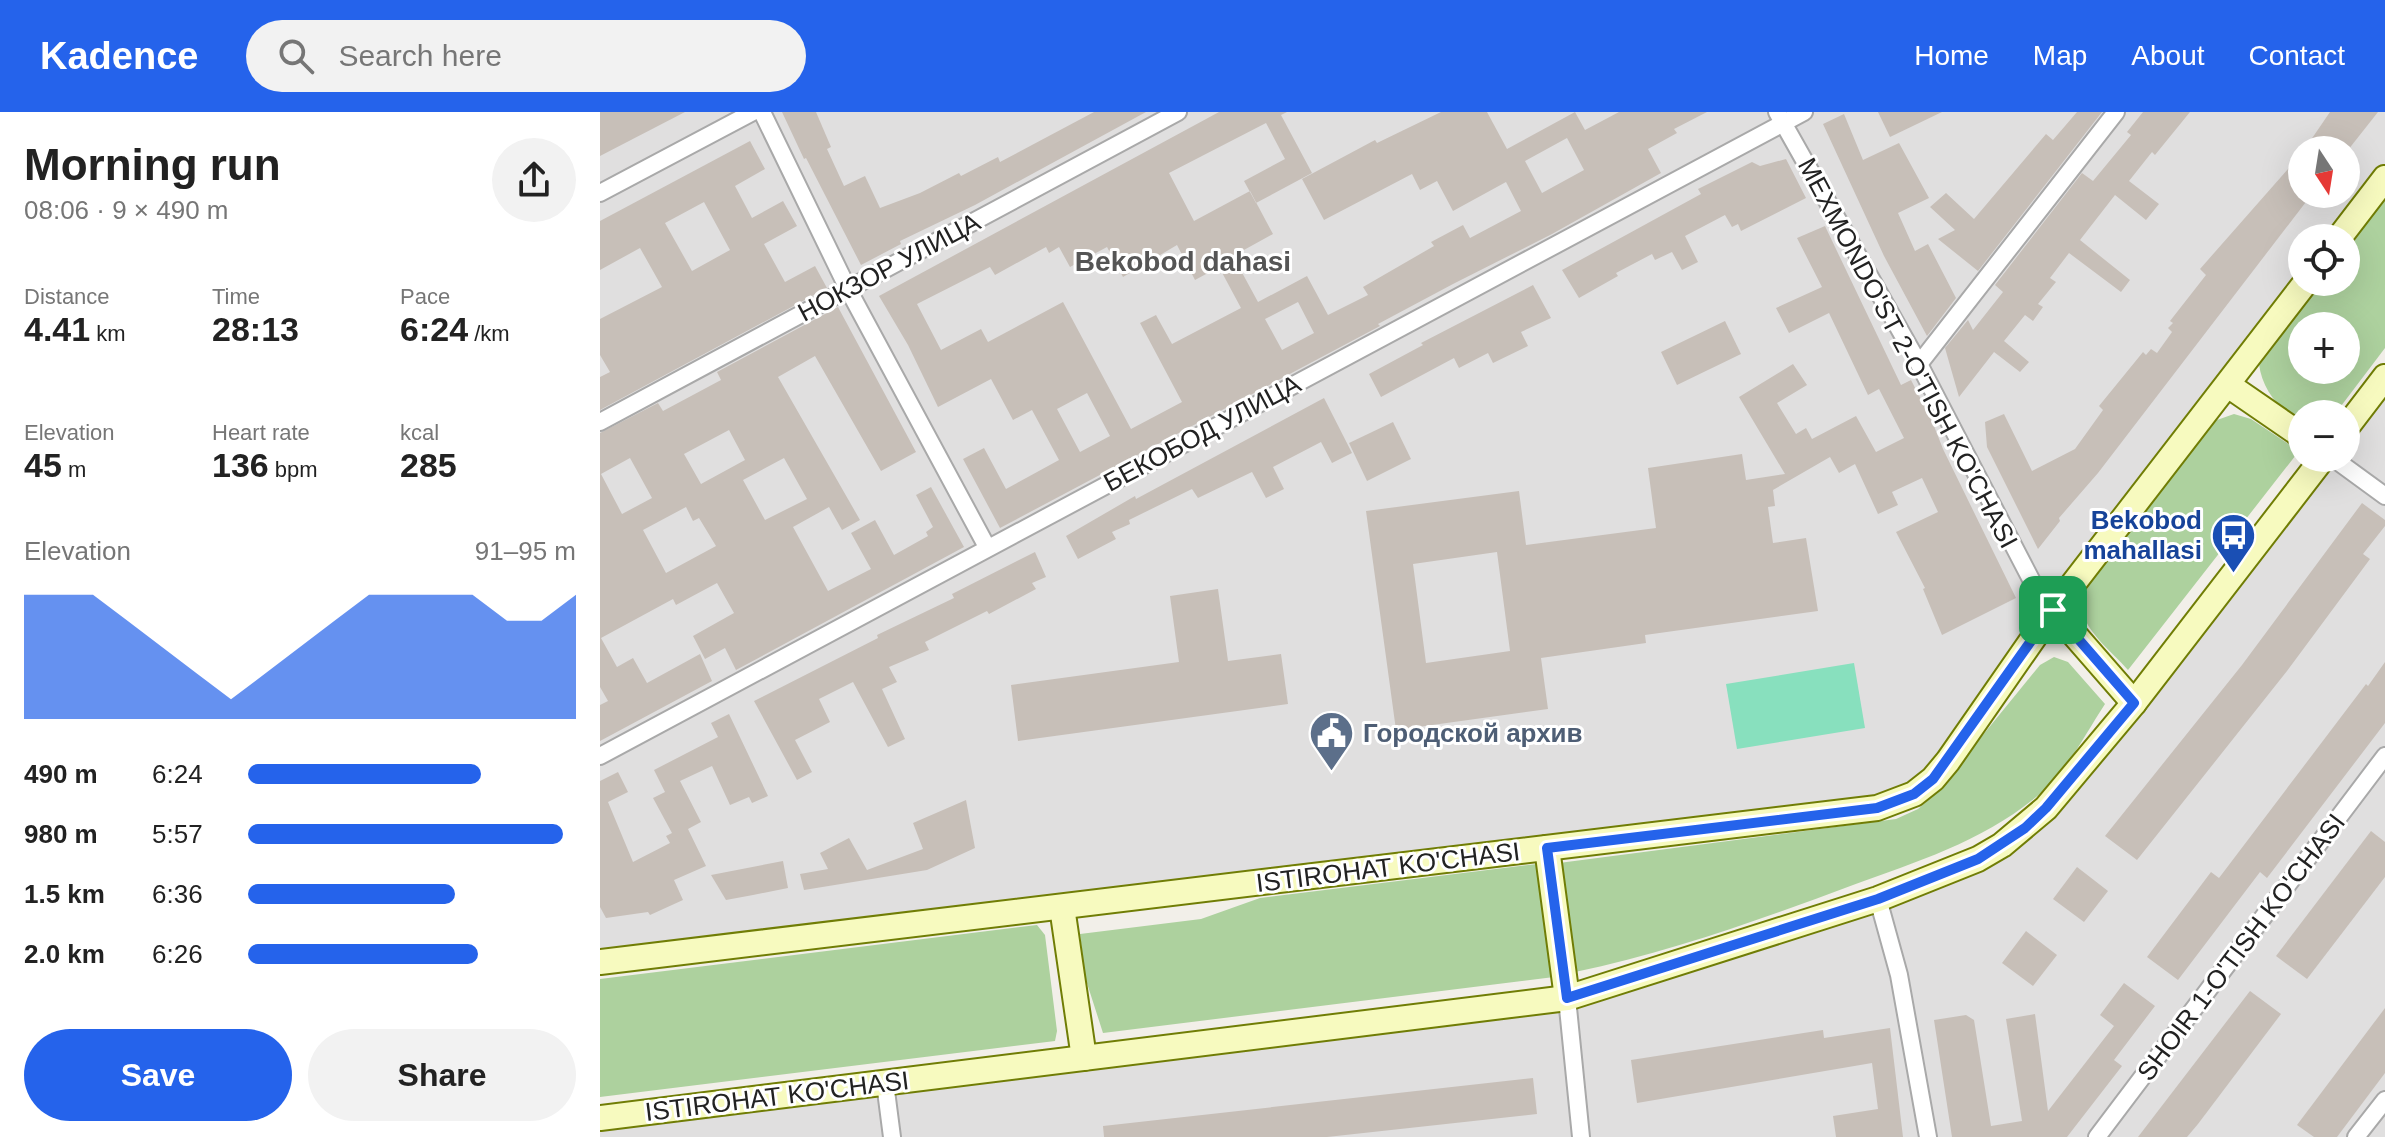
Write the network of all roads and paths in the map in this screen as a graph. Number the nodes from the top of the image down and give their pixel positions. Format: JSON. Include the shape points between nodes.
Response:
{"nodes":[{"id":1,"x":753,"y":112,"type":"edge"},
{"id":2,"x":762,"y":112,"type":"edge"},
{"id":3,"x":1178,"y":112,"type":"edge"},
{"id":4,"x":1804,"y":112,"type":"edge"},
{"id":5,"x":2116,"y":112,"type":"edge"},
{"id":6,"x":1780,"y":118,"type":"edge"},
{"id":7,"x":2385,"y":178,"type":"edge"},
{"id":8,"x":600,"y":193,"type":"edge"},
{"id":9,"x":2350,"y":224,"type":"edge"},
{"id":10,"x":848,"y":289,"type":"junction"},
{"id":11,"x":2295,"y":296,"type":"edge"},
{"id":12,"x":1919,"y":364,"type":"junction"},
{"id":13,"x":2385,"y":377,"type":"edge"},
{"id":14,"x":2228,"y":385,"type":"junction"},
{"id":15,"x":2360,"y":410,"type":"edge"},
{"id":16,"x":600,"y":422,"type":"edge"},
{"id":17,"x":2288,"y":426,"type":"edge"},
{"id":18,"x":2312,"y":472,"type":"edge"},
{"id":19,"x":2352,"y":472,"type":"edge"},
{"id":20,"x":2385,"y":496,"type":"edge"},
{"id":21,"x":987,"y":547,"type":"junction"},
{"id":22,"x":2053,"y":610,"type":"junction"},
{"id":23,"x":2134,"y":703,"type":"junction"},
{"id":24,"x":600,"y":756,"type":"edge"},
{"id":25,"x":2385,"y":756,"type":"edge"},
{"id":26,"x":1547,"y":848,"type":"junction"},
{"id":27,"x":1878,"y":899,"type":"junction"},
{"id":28,"x":1062,"y":907,"type":"junction"},
{"id":29,"x":600,"y":962,"type":"edge"},
{"id":30,"x":1567,"y":998,"type":"junction"},
{"id":31,"x":1084,"y":1058,"type":"junction"},
{"id":32,"x":885,"y":1083,"type":"junction"},
{"id":33,"x":2385,"y":1100,"type":"edge"},
{"id":34,"x":600,"y":1118,"type":"edge"},
{"id":35,"x":892,"y":1137,"type":"edge"},
{"id":36,"x":1581,"y":1137,"type":"edge"},
{"id":37,"x":1928,"y":1137,"type":"edge"},
{"id":38,"x":2097,"y":1137,"type":"edge"},
{"id":39,"x":2356,"y":1137,"type":"edge"}],
"edges":[{"from":1,"to":8,"type":"street"},
{"from":2,"to":10,"type":"street"},
{"from":3,"to":10,"type":"street","name":"НОКЗОР УЛИЦА"},
{"from":4,"to":6,"type":"street","name":"БЕКОБОД УЛИЦА"},
{"from":5,"to":12,"type":"street"},
{"from":6,"to":12,"type":"street","name":"MEXMONDO'ST 2-O'TISH KO'CHASI"},
{"from":6,"to":21,"type":"street","name":"БЕКОБОД УЛИЦА"},
{"from":7,"to":9,"type":"main road"},
{"from":10,"to":16,"type":"street","name":"НОКЗОР УЛИЦА"},
{"from":10,"to":21,"type":"street"},
{"from":11,"to":14,"type":"main road","name":"ISTIROHAT KO'CHASI"},
{"from":12,"to":22,"type":"street","name":"MEXMONDO'ST 2-O'TISH KO'CHASI","via":[[2036,589]]},
{"from":13,"to":15,"type":"main road"},
{"from":14,"to":17,"type":"main road"},
{"from":14,"to":22,"type":"main road","name":"ISTIROHAT KO'CHASI"},
{"from":18,"to":23,"type":"main road","name":"ISTIROHAT KO'CHASI"},
{"from":19,"to":20,"type":"street"},
{"from":21,"to":24,"type":"street","name":"БЕКОБОД УЛИЦА"},
{"from":22,"to":23,"type":"main road","name":"MEXMONDO'ST 2-O'TISH KO'CHASI"},
{"from":22,"to":26,"type":"main road","name":"ISTIROHAT KO'CHASI","via":[[1948,761],[1924,787],[1902,800],[1877,808]]},
{"from":23,"to":27,"type":"main road","name":"ISTIROHAT KO'CHASI","via":[[2025,828],[1978,859]]},
{"from":25,"to":38,"type":"street","name":"SHOIR 1-O'TISH KO'CHASI"},
{"from":26,"to":28,"type":"main road","name":"ISTIROHAT KO'CHASI"},
{"from":26,"to":30,"type":"main road"},
{"from":27,"to":30,"type":"main road","name":"ISTIROHAT KO'CHASI"},
{"from":27,"to":37,"type":"street","via":[[1899,975]]},
{"from":28,"to":29,"type":"main road","name":"ISTIROHAT KO'CHASI"},
{"from":28,"to":31,"type":"main road"},
{"from":30,"to":31,"type":"main road","name":"ISTIROHAT KO'CHASI"},
{"from":30,"to":36,"type":"street"},
{"from":31,"to":32,"type":"main road","name":"ISTIROHAT KO'CHASI"},
{"from":32,"to":34,"type":"main road","name":"ISTIROHAT KO'CHASI"},
{"from":32,"to":35,"type":"street"},
{"from":33,"to":39,"type":"street"}]}
